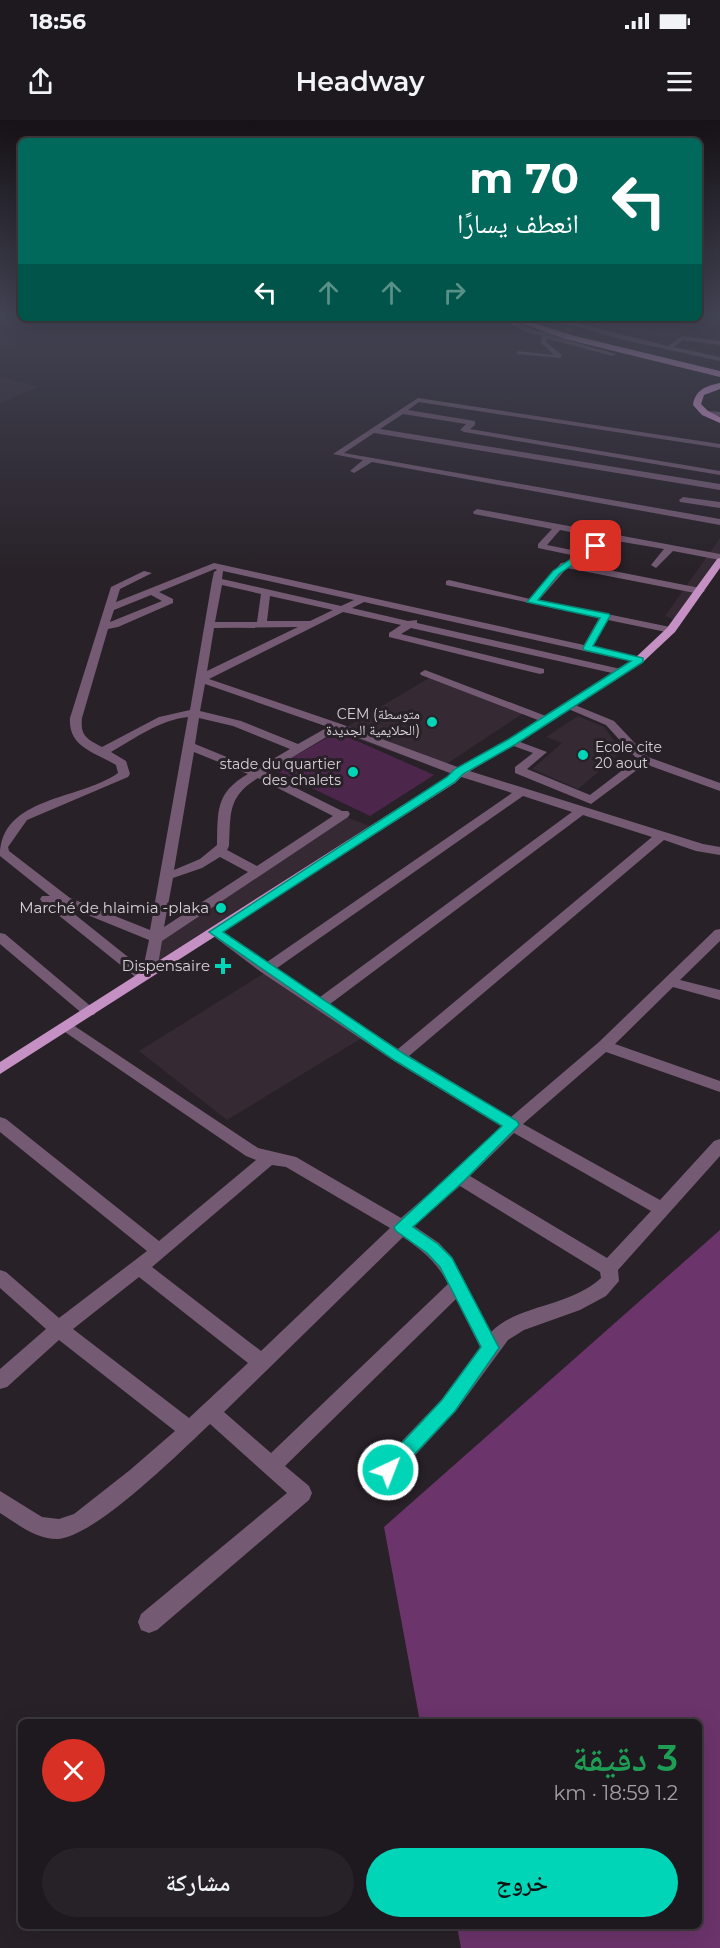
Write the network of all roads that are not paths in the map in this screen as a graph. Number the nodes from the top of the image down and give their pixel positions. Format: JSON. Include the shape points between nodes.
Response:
{"nodes":[{"id":1,"x":414,"y":402,"type":"edge"},
{"id":2,"x":433,"y":402,"type":"edge"},
{"id":3,"x":696,"y":402,"type":"edge"},
{"id":4,"x":401,"y":411,"type":"junction"},
{"id":5,"x":710,"y":413,"type":"dead end"},
{"id":6,"x":720,"y":414,"type":"edge"},
{"id":7,"x":720,"y":420,"type":"edge"},
{"id":8,"x":373,"y":430,"type":"junction"},
{"id":9,"x":464,"y":430,"type":"junction"},
{"id":10,"x":449,"y":442,"type":"junction"},
{"id":11,"x":720,"y":446,"type":"edge"},
{"id":12,"x":370,"y":459,"type":"junction"},
{"id":13,"x":354,"y":471,"type":"dead end"},
{"id":14,"x":720,"y":473,"type":"edge"},
{"id":15,"x":720,"y":487,"type":"edge"},
{"id":16,"x":683,"y":500,"type":"dead end"},
{"id":17,"x":720,"y":505,"type":"edge"},
{"id":18,"x":477,"y":513,"type":"dead end"},
{"id":19,"x":720,"y":522,"type":"edge"},
{"id":20,"x":558,"y":526,"type":"junction"},
{"id":21,"x":609,"y":537,"type":"junction"},
{"id":22,"x":671,"y":547,"type":"junction"},
{"id":23,"x":584,"y":555,"type":"junction"},
{"id":24,"x":720,"y":559,"type":"edge"},
{"id":25,"x":570,"y":565,"type":"junction"},
{"id":26,"x":656,"y":565,"type":"dead end"},
{"id":27,"x":220,"y":566,"type":"junction"},
{"id":28,"x":147,"y":573,"type":"dead end"},
{"id":29,"x":217,"y":581,"type":"junction"},
{"id":30,"x":449,"y":583,"type":"dead end"},
{"id":31,"x":151,"y":591,"type":"junction"},
{"id":32,"x":700,"y":591,"type":"junction"},
{"id":33,"x":267,"y":592,"type":"junction"},
{"id":34,"x":364,"y":598,"type":"junction"},
{"id":35,"x":532,"y":602,"type":"junction"},
{"id":36,"x":110,"y":608,"type":"junction"},
{"id":37,"x":345,"y":609,"type":"junction"},
{"id":38,"x":429,"y":613,"type":"junction"},
{"id":39,"x":605,"y":616,"type":"junction"},
{"id":40,"x":262,"y":624,"type":"junction"},
{"id":41,"x":314,"y":624,"type":"junction"},
{"id":42,"x":409,"y":624,"type":"junction"},
{"id":43,"x":210,"y":625,"type":"junction"},
{"id":44,"x":104,"y":626,"type":"junction"},
{"id":45,"x":510,"y":630,"type":"junction"},
{"id":46,"x":671,"y":630,"type":"junction"},
{"id":47,"x":490,"y":643,"type":"junction"},
{"id":48,"x":587,"y":648,"type":"junction"},
{"id":49,"x":471,"y":654,"type":"junction"},
{"id":50,"x":639,"y":660,"type":"junction"},
{"id":51,"x":540,"y":671,"type":"dead end"},
{"id":52,"x":621,"y":672,"type":"junction"},
{"id":53,"x":425,"y":673,"type":"dead end"},
{"id":54,"x":200,"y":679,"type":"junction"},
{"id":55,"x":570,"y":706,"type":"junction"},
{"id":56,"x":194,"y":713,"type":"junction"},
{"id":57,"x":547,"y":720,"type":"junction"},
{"id":58,"x":337,"y":726,"type":"junction"},
{"id":59,"x":512,"y":742,"type":"junction"},
{"id":60,"x":189,"y":746,"type":"junction"},
{"id":61,"x":300,"y":749,"type":"junction"},
{"id":62,"x":102,"y":752,"type":"junction"},
{"id":63,"x":644,"y":759,"type":"junction"},
{"id":64,"x":459,"y":772,"type":"junction"},
{"id":65,"x":259,"y":774,"type":"junction"},
{"id":66,"x":720,"y":787,"type":"edge"},
{"id":67,"x":566,"y":790,"type":"junction"},
{"id":68,"x":521,"y":792,"type":"junction"},
{"id":69,"x":551,"y":801,"type":"junction"},
{"id":70,"x":581,"y":811,"type":"junction"},
{"id":71,"x":661,"y":836,"type":"junction"},
{"id":72,"x":219,"y":851,"type":"junction"},
{"id":73,"x":720,"y":851,"type":"edge"},
{"id":74,"x":0,"y":861,"type":"edge"},
{"id":75,"x":257,"y":872,"type":"junction"},
{"id":76,"x":167,"y":876,"type":"junction"},
{"id":77,"x":215,"y":932,"type":"junction"},
{"id":78,"x":720,"y":933,"type":"edge"},
{"id":79,"x":0,"y":937,"type":"edge"},
{"id":80,"x":157,"y":938,"type":"junction"},
{"id":81,"x":266,"y":969,"type":"junction"},
{"id":82,"x":147,"y":973,"type":"junction"},
{"id":83,"x":670,"y":982,"type":"junction"},
{"id":84,"x":720,"y":995,"type":"edge"},
{"id":85,"x":321,"y":1003,"type":"junction"},
{"id":86,"x":89,"y":1012,"type":"junction"},
{"id":87,"x":67,"y":1026,"type":"junction"},
{"id":88,"x":604,"y":1046,"type":"junction"},
{"id":89,"x":399,"y":1057,"type":"junction"},
{"id":90,"x":0,"y":1069,"type":"edge"},
{"id":91,"x":720,"y":1087,"type":"edge"},
{"id":92,"x":0,"y":1123,"type":"edge"},
{"id":93,"x":512,"y":1125,"type":"junction"},
{"id":94,"x":720,"y":1145,"type":"edge"},
{"id":95,"x":269,"y":1158,"type":"junction"},
{"id":96,"x":459,"y":1177,"type":"junction"},
{"id":97,"x":663,"y":1209,"type":"junction"},
{"id":98,"x":402,"y":1227,"type":"junction"},
{"id":99,"x":159,"y":1251,"type":"junction"},
{"id":100,"x":138,"y":1266,"type":"junction"},
{"id":101,"x":609,"y":1268,"type":"junction"},
{"id":102,"x":0,"y":1277,"type":"edge"},
{"id":103,"x":457,"y":1287,"type":"junction"},
{"id":104,"x":59,"y":1329,"type":"junction"},
{"id":105,"x":490,"y":1348,"type":"junction"},
{"id":106,"x":261,"y":1362,"type":"junction"},
{"id":107,"x":0,"y":1381,"type":"edge"},
{"id":108,"x":210,"y":1413,"type":"junction"},
{"id":109,"x":189,"y":1430,"type":"junction"},
{"id":110,"x":270,"y":1467,"type":"junction"},
{"id":111,"x":388,"y":1470,"type":"dead end"},
{"id":112,"x":0,"y":1501,"type":"edge"},
{"id":113,"x":149,"y":1622,"type":"dead end"}],
"edges":[{"from":1,"to":4,"type":"street"},
{"from":2,"to":11,"type":"street"},
{"from":3,"to":7,"type":"highway","via":[[701,410]]},
{"from":4,"to":8,"type":"street"},
{"from":4,"to":9,"type":"street","via":[[472,423]]},
{"from":5,"to":6,"type":"street"},
{"from":8,"to":10,"type":"street"},
{"from":8,"to":12,"type":"street","via":[[337,454]]},
{"from":9,"to":10,"type":"street"},
{"from":9,"to":14,"type":"street"},
{"from":10,"to":15,"type":"street"},
{"from":12,"to":13,"type":"street"},
{"from":12,"to":19,"type":"street"},
{"from":16,"to":17,"type":"street"},
{"from":18,"to":20,"type":"street"},
{"from":20,"to":21,"type":"street"},
{"from":20,"to":23,"type":"street","via":[[542,546]]},
{"from":21,"to":22,"type":"street"},
{"from":21,"to":23,"type":"street"},
{"from":22,"to":24,"type":"street"},
{"from":22,"to":26,"type":"street"},
{"from":23,"to":25,"type":"street"},
{"from":24,"to":32,"type":"main road"},
{"from":25,"to":32,"type":"street"},
{"from":25,"to":35,"type":"street","via":[[556,573]]},
{"from":27,"to":29,"type":"street"},
{"from":27,"to":31,"type":"street","via":[[208,567]]},
{"from":27,"to":34,"type":"street"},
{"from":28,"to":36,"type":"street","via":[[116,587]]},
{"from":29,"to":33,"type":"street"},
{"from":29,"to":43,"type":"street"},
{"from":30,"to":35,"type":"street"},
{"from":31,"to":36,"type":"street"},
{"from":31,"to":44,"type":"street","via":[[170,601]]},
{"from":32,"to":46,"type":"main road"},
{"from":33,"to":37,"type":"street"},
{"from":33,"to":40,"type":"street"},
{"from":34,"to":37,"type":"street"},
{"from":34,"to":38,"type":"street"},
{"from":35,"to":39,"type":"street"},
{"from":36,"to":44,"type":"street"},
{"from":37,"to":41,"type":"street"},
{"from":37,"to":42,"type":"street"},
{"from":38,"to":42,"type":"street"},
{"from":38,"to":45,"type":"street"},
{"from":39,"to":46,"type":"street"},
{"from":39,"to":48,"type":"street"},
{"from":40,"to":41,"type":"street"},
{"from":40,"to":43,"type":"street"},
{"from":41,"to":54,"type":"street"},
{"from":42,"to":47,"type":"street"},
{"from":42,"to":49,"type":"street","via":[[393,635]]},
{"from":43,"to":54,"type":"street"},
{"from":44,"to":62,"type":"street","via":[[75,731],[80,740]]},
{"from":45,"to":47,"type":"street"},
{"from":45,"to":48,"type":"street"},
{"from":46,"to":50,"type":"main road"},
{"from":47,"to":49,"type":"street"},
{"from":47,"to":52,"type":"street"},
{"from":48,"to":50,"type":"street"},
{"from":49,"to":51,"type":"street"},
{"from":50,"to":52,"type":"main road"},
{"from":52,"to":55,"type":"main road"},
{"from":53,"to":57,"type":"street"},
{"from":54,"to":56,"type":"street"},
{"from":54,"to":58,"type":"street"},
{"from":55,"to":57,"type":"main road"},
{"from":55,"to":63,"type":"street","via":[[610,723]]},
{"from":56,"to":60,"type":"street"},
{"from":56,"to":61,"type":"street","via":[[217,717]]},
{"from":56,"to":62,"type":"street","via":[[161,721]]},
{"from":57,"to":59,"type":"main road"},
{"from":58,"to":61,"type":"street"},
{"from":58,"to":64,"type":"street"},
{"from":59,"to":64,"type":"main road"},
{"from":59,"to":67,"type":"street","via":[[541,752],[519,770]]},
{"from":60,"to":65,"type":"street"},
{"from":60,"to":76,"type":"street"},
{"from":61,"to":65,"type":"street"},
{"from":62,"to":80,"type":"street","via":[[122,763],[124,774],[23,817],[2,847],[3,852],[65,901]]},
{"from":63,"to":66,"type":"street"},
{"from":63,"to":67,"type":"street","via":[[591,800]]},
{"from":64,"to":68,"type":"street"},
{"from":64,"to":77,"type":"main road"},
{"from":65,"to":72,"type":"street","via":[[241,783],[225,803],[223,846]]},
{"from":65,"to":75,"type":"street","via":[[343,815]]},
{"from":67,"to":69,"type":"street"},
{"from":68,"to":69,"type":"street"},
{"from":68,"to":81,"type":"street"},
{"from":69,"to":70,"type":"street"},
{"from":70,"to":71,"type":"street"},
{"from":70,"to":85,"type":"street"},
{"from":71,"to":73,"type":"street"},
{"from":71,"to":89,"type":"street"},
{"from":72,"to":75,"type":"street"},
{"from":72,"to":76,"type":"street","via":[[199,864]]},
{"from":74,"to":82,"type":"street"},
{"from":75,"to":80,"type":"street"},
{"from":76,"to":80,"type":"street"},
{"from":77,"to":81,"type":"street"},
{"from":77,"to":82,"type":"main road"},
{"from":78,"to":83,"type":"street"},
{"from":79,"to":86,"type":"street"},
{"from":80,"to":82,"type":"street"},
{"from":81,"to":85,"type":"street"},
{"from":82,"to":86,"type":"main road"},
{"from":83,"to":84,"type":"street"},
{"from":83,"to":88,"type":"street"},
{"from":85,"to":89,"type":"street"},
{"from":86,"to":87,"type":"main road"},
{"from":87,"to":90,"type":"main road"},
{"from":87,"to":95,"type":"street","via":[[252,1152]]},
{"from":88,"to":91,"type":"street"},
{"from":88,"to":93,"type":"street"},
{"from":89,"to":93,"type":"street"},
{"from":92,"to":99,"type":"street"},
{"from":93,"to":96,"type":"street"},
{"from":93,"to":97,"type":"street"},
{"from":94,"to":97,"type":"street"},
{"from":95,"to":98,"type":"street","via":[[290,1161]]},
{"from":95,"to":99,"type":"street"},
{"from":96,"to":98,"type":"street"},
{"from":96,"to":101,"type":"street"},
{"from":97,"to":101,"type":"street"},
{"from":98,"to":103,"type":"street","via":[[446,1262]]},
{"from":98,"to":106,"type":"street"},
{"from":99,"to":100,"type":"street"},
{"from":100,"to":104,"type":"street"},
{"from":100,"to":106,"type":"street"},
{"from":101,"to":105,"type":"street","via":[[610,1281],[605,1286],[576,1304],[508,1329]]},
{"from":102,"to":104,"type":"street"},
{"from":103,"to":105,"type":"street"},
{"from":103,"to":110,"type":"street"},
{"from":104,"to":107,"type":"street"},
{"from":104,"to":109,"type":"street"},
{"from":105,"to":111,"type":"street","via":[[449,1405]]},
{"from":106,"to":108,"type":"street"},
{"from":108,"to":109,"type":"street"},
{"from":108,"to":110,"type":"street"},
{"from":109,"to":112,"type":"street","via":[[81,1521],[59,1528],[38,1526]]},
{"from":110,"to":113,"type":"street","via":[[302,1493]]}]}
